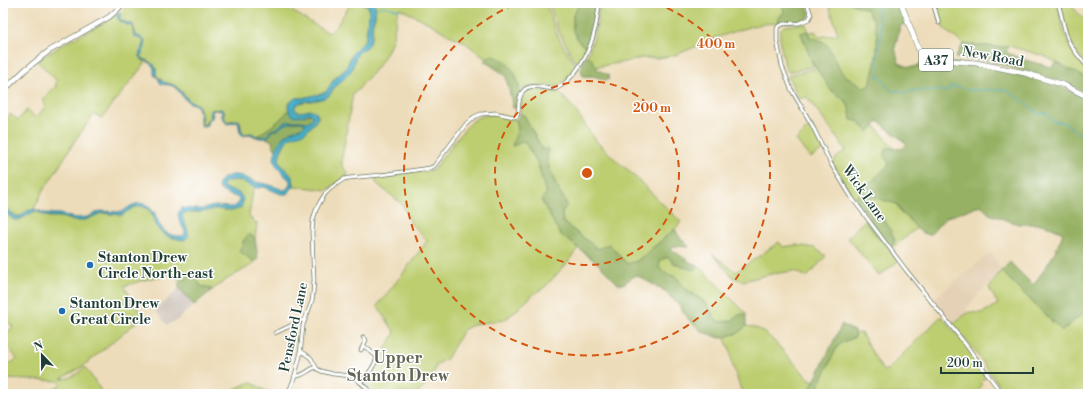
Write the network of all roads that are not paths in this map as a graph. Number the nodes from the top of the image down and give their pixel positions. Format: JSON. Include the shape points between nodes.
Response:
{"nodes":[{"id":1,"x":123,"y":3,"type":"edge"},
{"id":2,"x":599,"y":3,"type":"edge"},
{"id":3,"x":807,"y":3,"type":"edge"},
{"id":4,"x":901,"y":3,"type":"edge"},
{"id":5,"x":933,"y":3,"type":"edge"},
{"id":6,"x":1058,"y":3,"type":"edge"},
{"id":7,"x":939,"y":23,"type":"dead end"},
{"id":8,"x":1088,"y":67,"type":"edge"},
{"id":9,"x":3,"y":91,"type":"edge"},
{"id":10,"x":1088,"y":97,"type":"edge"},
{"id":11,"x":305,"y":319,"type":"junction"},
{"id":12,"x":275,"y":333,"type":"dead end"},
{"id":13,"x":363,"y":337,"type":"dead end"},
{"id":14,"x":364,"y":346,"type":"junction"},
{"id":15,"x":361,"y":350,"type":"dead end"},
{"id":16,"x":301,"y":351,"type":"junction"},
{"id":17,"x":316,"y":366,"type":"junction"},
{"id":18,"x":295,"y":376,"type":"junction"},
{"id":19,"x":360,"y":382,"type":"junction"},
{"id":20,"x":288,"y":394,"type":"edge"},
{"id":21,"x":373,"y":394,"type":"edge"},
{"id":22,"x":1002,"y":394,"type":"edge"}],
"edges":[{"from":1,"to":9,"type":"main road","via":[[109,17],[49,51]]},
{"from":2,"to":11,"type":"street","name":"Pensford Lane","via":[[595,31],[584,58],[578,70],[561,86],[554,89],[526,88],[519,98],[517,116],[495,112],[474,117],[430,168],[344,179],[324,194],[313,220],[314,280],[312,301]]},
{"from":3,"to":22,"type":"street","name":"Wick Lane","via":[[811,14],[809,19],[800,23],[783,24],[777,29],[782,66],[791,89],[852,198]]},
{"from":4,"to":10,"type":"highway","name":"New Road","number":"A37","via":[[918,48],[927,57],[1025,73],[1064,85]]},
{"from":5,"to":7,"type":"street"},
{"from":6,"to":8,"type":"street","via":[[1069,42]]},
{"from":11,"to":12,"type":"street"},
{"from":11,"to":16,"type":"street","name":"Pensford Lane"},
{"from":13,"to":14,"type":"street","via":[[366,340]]},
{"from":14,"to":15,"type":"street"},
{"from":14,"to":19,"type":"street","via":[[377,358],[370,372]]},
{"from":16,"to":17,"type":"street","via":[[311,358]]},
{"from":16,"to":18,"type":"street","name":"Pensford Lane"},
{"from":17,"to":18,"type":"street","via":[[302,375]]},
{"from":17,"to":19,"type":"street","via":[[326,373],[350,376]]},
{"from":18,"to":20,"type":"street","name":"Pensford Lane"},
{"from":19,"to":21,"type":"street"}]}
